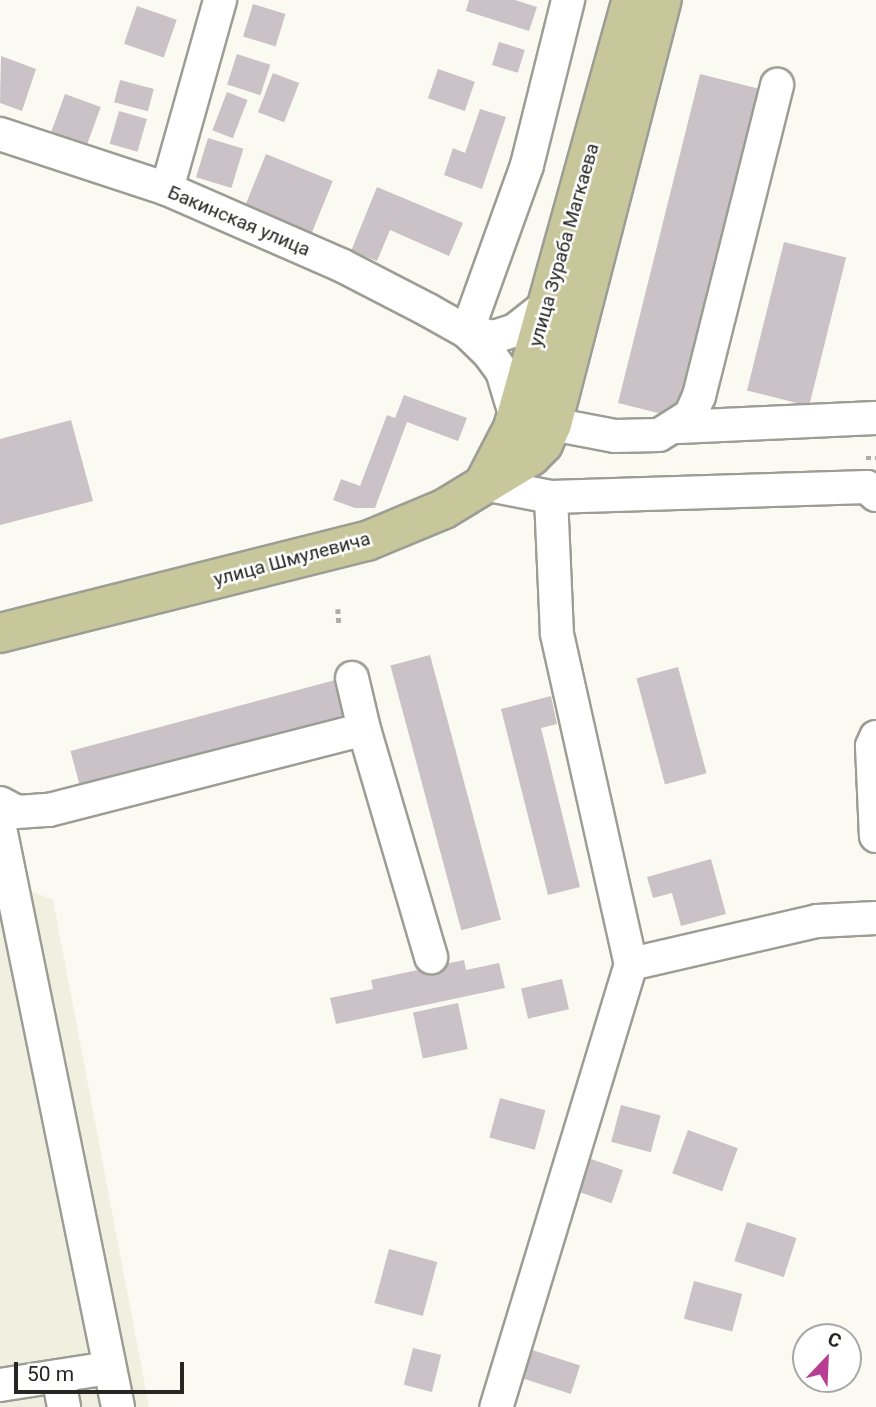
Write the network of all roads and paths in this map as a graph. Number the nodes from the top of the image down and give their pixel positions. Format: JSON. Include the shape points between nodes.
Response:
{"nodes":[{"id":1,"x":220,"y":0,"type":"edge"},
{"id":2,"x":568,"y":0,"type":"edge"},
{"id":3,"x":632,"y":0,"type":"edge"},
{"id":4,"x":662,"y":0,"type":"edge"},
{"id":5,"x":777,"y":85,"type":"dead end"},
{"id":6,"x":0,"y":134,"type":"edge"},
{"id":7,"x":167,"y":189,"type":"junction"},
{"id":8,"x":548,"y":304,"type":"junction"},
{"id":9,"x":467,"y":332,"type":"junction"},
{"id":10,"x":515,"y":414,"type":"junction"},
{"id":11,"x":876,"y":418,"type":"edge"},
{"id":12,"x":552,"y":424,"type":"junction"},
{"id":13,"x":678,"y":427,"type":"junction"},
{"id":14,"x":484,"y":484,"type":"junction"},
{"id":15,"x":876,"y":495,"type":"edge"},
{"id":16,"x":551,"y":497,"type":"junction"},
{"id":17,"x":338,"y":609,"type":"dead end"},
{"id":18,"x":339,"y":625,"type":"dead end"},
{"id":19,"x":0,"y":633,"type":"edge"},
{"id":20,"x":352,"y":678,"type":"dead end"},
{"id":21,"x":364,"y":729,"type":"junction"},
{"id":22,"x":876,"y":737,"type":"edge"},
{"id":23,"x":0,"y":803,"type":"edge"},
{"id":24,"x":0,"y":828,"type":"edge"},
{"id":25,"x":876,"y":836,"type":"edge"},
{"id":26,"x":876,"y":918,"type":"edge"},
{"id":27,"x":431,"y":957,"type":"dead end"},
{"id":28,"x":631,"y":964,"type":"junction"},
{"id":29,"x":110,"y":1368,"type":"junction"},
{"id":30,"x":58,"y":1376,"type":"junction"},
{"id":31,"x":0,"y":1385,"type":"edge"},
{"id":32,"x":64,"y":1407,"type":"edge"},
{"id":33,"x":118,"y":1407,"type":"edge"},
{"id":34,"x":496,"y":1407,"type":"edge"}],
"edges":[{"from":1,"to":7,"type":"street"},
{"from":2,"to":9,"type":"street","via":[[527,165]]},
{"from":3,"to":8,"type":"main road","name":"улица Зураба Магкаева"},
{"from":4,"to":12,"type":"main road","name":"улица Зураба Магкаева"},
{"from":5,"to":13,"type":"street","via":[[699,396]]},
{"from":6,"to":7,"type":"street","name":"Бакинская улица"},
{"from":7,"to":9,"type":"street","name":"Бакинская улица","via":[[341,265]]},
{"from":8,"to":9,"type":"street","name":"Бакинская улица","via":[[515,330],[494,337]]},
{"from":8,"to":10,"type":"main road","name":"улица Зураба Магкаева"},
{"from":9,"to":10,"type":"street","name":"Бакинская улица","via":[[502,371]]},
{"from":10,"to":12,"type":"street","via":[[536,428]]},
{"from":10,"to":14,"type":"main road","name":"улица Зураба Магкаева"},
{"from":11,"to":13,"type":"street"},
{"from":12,"to":13,"type":"street","via":[[615,436],[659,435]]},
{"from":12,"to":14,"type":"main road","name":"улица Шмулевича","via":[[544,444],[531,456]]},
{"from":14,"to":16,"type":"street"},
{"from":14,"to":19,"type":"main road","name":"улица Шмулевича","via":[[444,509],[368,541]]},
{"from":15,"to":16,"type":"street","via":[[867,487]]},
{"from":16,"to":28,"type":"street","via":[[557,635]]},
{"from":17,"to":18,"type":"path"},
{"from":20,"to":21,"type":"street"},
{"from":21,"to":23,"type":"street","via":[[49,810],[17,811]]},
{"from":21,"to":27,"type":"street"},
{"from":22,"to":25,"type":"street","via":[[872,746]]},
{"from":24,"to":29,"type":"street"},
{"from":26,"to":28,"type":"street","via":[[817,921]]},
{"from":28,"to":34,"type":"street"},
{"from":29,"to":30,"type":"street"},
{"from":29,"to":33,"type":"street"},
{"from":30,"to":31,"type":"street"},
{"from":30,"to":32,"type":"street"}]}
